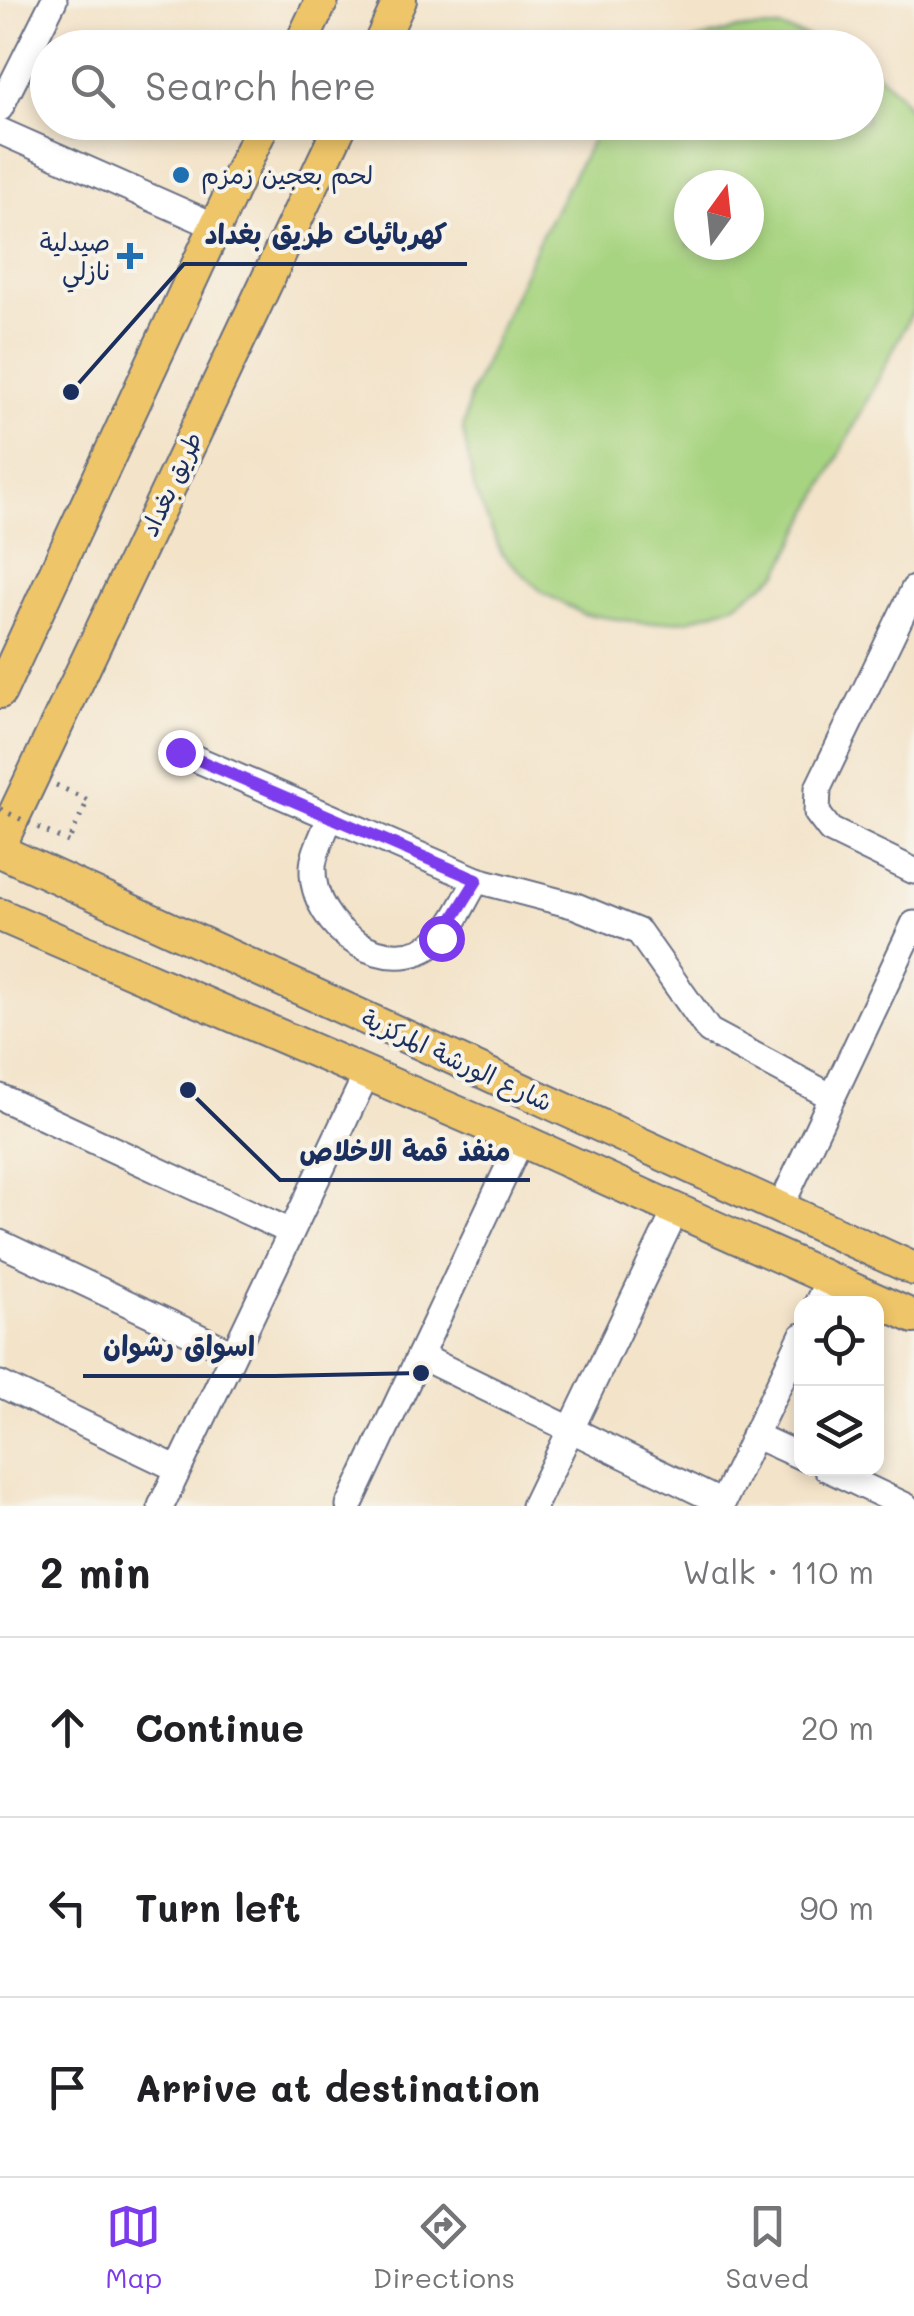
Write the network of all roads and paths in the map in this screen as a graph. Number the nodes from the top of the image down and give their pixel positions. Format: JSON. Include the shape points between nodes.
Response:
{"nodes":[{"id":1,"x":54,"y":0,"type":"edge"},
{"id":2,"x":322,"y":0,"type":"edge"},
{"id":3,"x":400,"y":0,"type":"edge"},
{"id":4,"x":39,"y":30,"type":"edge"},
{"id":5,"x":308,"y":30,"type":"edge"},
{"id":6,"x":386,"y":30,"type":"edge"},
{"id":7,"x":30,"y":48,"type":"edge"},
{"id":8,"x":0,"y":108,"type":"edge"},
{"id":9,"x":0,"y":131,"type":"edge"},
{"id":10,"x":256,"y":140,"type":"edge"},
{"id":11,"x":334,"y":140,"type":"edge"},
{"id":12,"x":215,"y":226,"type":"junction"},
{"id":13,"x":914,"y":589,"type":"edge"},
{"id":14,"x":0,"y":692,"type":"edge"},
{"id":15,"x":180,"y":752,"type":"dead end"},
{"id":16,"x":88,"y":800,"type":"dead end"},
{"id":17,"x":0,"y":809,"type":"edge"},
{"id":18,"x":330,"y":817,"type":"junction"},
{"id":19,"x":0,"y":848,"type":"edge"},
{"id":20,"x":914,"y":871,"type":"edge"},
{"id":21,"x":477,"y":880,"type":"junction"},
{"id":22,"x":0,"y":915,"type":"edge"},
{"id":23,"x":914,"y":924,"type":"edge"},
{"id":24,"x":367,"y":1073,"type":"junction"},
{"id":25,"x":0,"y":1097,"type":"edge"},
{"id":26,"x":832,"y":1098,"type":"junction"},
{"id":27,"x":521,"y":1140,"type":"junction"},
{"id":28,"x":780,"y":1208,"type":"junction"},
{"id":29,"x":676,"y":1210,"type":"junction"},
{"id":30,"x":291,"y":1232,"type":"junction"},
{"id":31,"x":0,"y":1243,"type":"edge"},
{"id":32,"x":914,"y":1268,"type":"edge"},
{"id":33,"x":823,"y":1291,"type":"edge"},
{"id":34,"x":914,"y":1317,"type":"edge"},
{"id":35,"x":794,"y":1352,"type":"edge"},
{"id":36,"x":234,"y":1353,"type":"junction"},
{"id":37,"x":420,"y":1356,"type":"junction"},
{"id":38,"x":0,"y":1384,"type":"edge"},
{"id":39,"x":571,"y":1430,"type":"junction"},
{"id":40,"x":754,"y":1435,"type":"junction"},
{"id":41,"x":794,"y":1453,"type":"edge"},
{"id":42,"x":178,"y":1469,"type":"junction"},
{"id":43,"x":843,"y":1476,"type":"edge"},
{"id":44,"x":721,"y":1505,"type":"edge"},
{"id":45,"x":160,"y":1506,"type":"edge"},
{"id":46,"x":350,"y":1506,"type":"edge"},
{"id":47,"x":534,"y":1506,"type":"edge"},
{"id":48,"x":906,"y":1506,"type":"edge"}],
"edges":[{"from":1,"to":4,"type":"street"},
{"from":2,"to":5,"type":"main road"},
{"from":3,"to":6,"type":"main road"},
{"from":7,"to":8,"type":"street"},
{"from":9,"to":12,"type":"street"},
{"from":10,"to":12,"type":"main road"},
{"from":11,"to":19,"type":"main road","name":"طريق بغداد"},
{"from":12,"to":14,"type":"main road"},
{"from":13,"to":20,"type":"street","via":[[818,788],[817,813],[830,830]]},
{"from":15,"to":18,"type":"street"},
{"from":16,"to":17,"type":"path","bridge":true,"via":[[68,842]]},
{"from":18,"to":21,"type":"street"},
{"from":18,"to":21,"type":"street","via":[[312,867],[320,905],[342,936],[378,953],[420,952],[441,938]]},
{"from":19,"to":28,"type":"main road","name":"شارع الورشة المركزية"},
{"from":21,"to":26,"type":"street","via":[[576,906],[639,932],[709,1031]]},
{"from":22,"to":24,"type":"main road","name":"شارع الورشة المركزية"},
{"from":23,"to":26,"type":"street"},
{"from":24,"to":27,"type":"main road","name":"شارع الورشة المركزية"},
{"from":24,"to":30,"type":"street"},
{"from":25,"to":30,"type":"street"},
{"from":26,"to":28,"type":"street"},
{"from":27,"to":29,"type":"main road","name":"شارع الورشة المركزية"},
{"from":27,"to":37,"type":"street"},
{"from":28,"to":32,"type":"main road","name":"شارع الورشة المركزية"},
{"from":29,"to":33,"type":"main road","name":"شارع الورشة المركزية"},
{"from":29,"to":39,"type":"street"},
{"from":30,"to":36,"type":"street"},
{"from":31,"to":36,"type":"street"},
{"from":33,"to":34,"type":"main road","name":"شارع الورشة المركزية"},
{"from":35,"to":40,"type":"street"},
{"from":36,"to":42,"type":"street"},
{"from":37,"to":39,"type":"street"},
{"from":37,"to":46,"type":"street"},
{"from":38,"to":42,"type":"street"},
{"from":39,"to":44,"type":"street"},
{"from":39,"to":47,"type":"street"},
{"from":40,"to":41,"type":"street"},
{"from":40,"to":44,"type":"street"},
{"from":42,"to":45,"type":"street"},
{"from":43,"to":48,"type":"street"}]}
